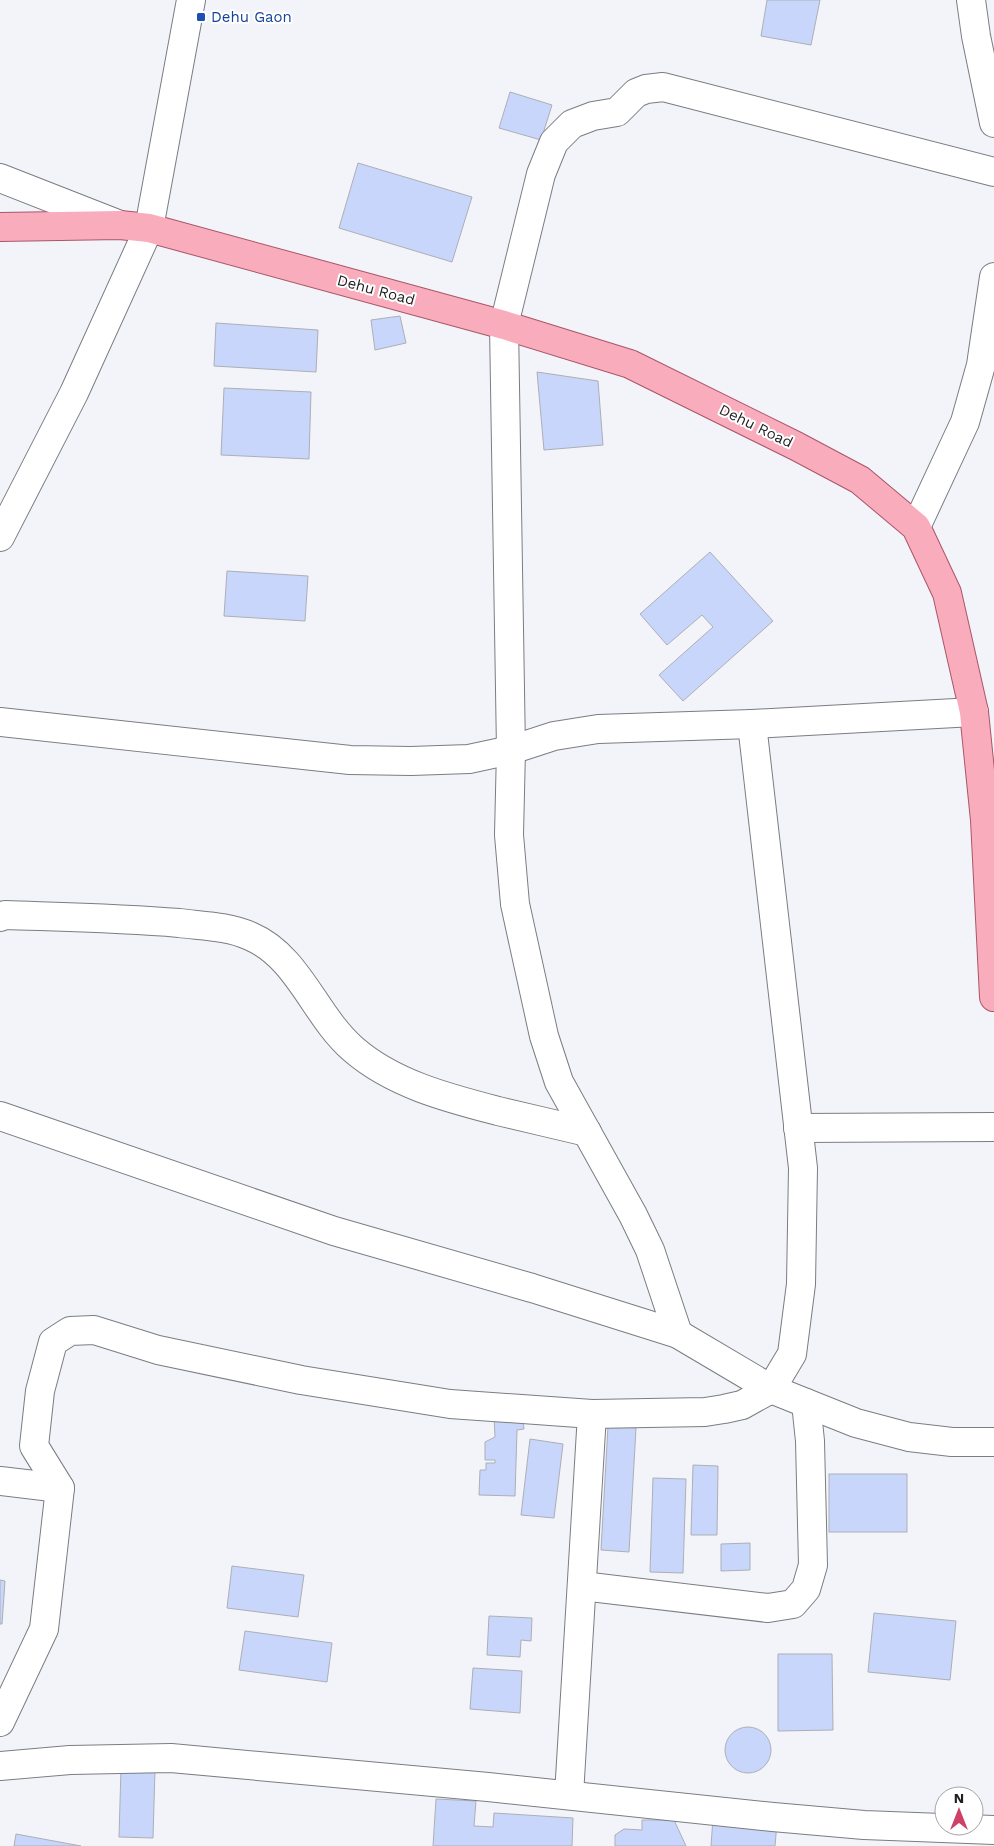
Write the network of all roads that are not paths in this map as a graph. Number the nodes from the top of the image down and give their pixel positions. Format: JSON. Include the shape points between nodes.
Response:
{"nodes":[{"id":1,"x":191,"y":0,"type":"edge"},
{"id":2,"x":971,"y":0,"type":"edge"},
{"id":3,"x":994,"y":123,"type":"edge"},
{"id":4,"x":994,"y":172,"type":"edge"},
{"id":5,"x":3,"y":179,"type":"edge"},
{"id":6,"x":120,"y":225,"type":"junction"},
{"id":7,"x":0,"y":227,"type":"edge"},
{"id":8,"x":149,"y":228,"type":"junction"},
{"id":9,"x":994,"y":278,"type":"edge"},
{"id":10,"x":504,"y":325,"type":"junction"},
{"id":11,"x":916,"y":527,"type":"junction"},
{"id":12,"x":0,"y":537,"type":"edge"},
{"id":13,"x":974,"y":712,"type":"junction"},
{"id":14,"x":0,"y":722,"type":"edge"},
{"id":15,"x":752,"y":724,"type":"junction"},
{"id":16,"x":511,"y":750,"type":"junction"},
{"id":17,"x":0,"y":917,"type":"edge"},
{"id":18,"x":994,"y":997,"type":"edge"},
{"id":19,"x":0,"y":1116,"type":"edge"},
{"id":20,"x":994,"y":1127,"type":"edge"},
{"id":21,"x":798,"y":1128,"type":"junction"},
{"id":22,"x":587,"y":1132,"type":"junction"},
{"id":23,"x":678,"y":1334,"type":"junction"},
{"id":24,"x":771,"y":1389,"type":"junction"},
{"id":25,"x":806,"y":1404,"type":"junction"},
{"id":26,"x":592,"y":1414,"type":"junction"},
{"id":27,"x":994,"y":1442,"type":"edge"},
{"id":28,"x":0,"y":1481,"type":"edge"},
{"id":29,"x":60,"y":1488,"type":"junction"},
{"id":30,"x":582,"y":1586,"type":"junction"},
{"id":31,"x":11,"y":1669,"type":"edge"},
{"id":32,"x":0,"y":1722,"type":"edge"},
{"id":33,"x":0,"y":1766,"type":"edge"},
{"id":34,"x":569,"y":1796,"type":"junction"},
{"id":35,"x":994,"y":1830,"type":"edge"}],
"edges":[{"from":1,"to":8,"type":"street"},
{"from":2,"to":3,"type":"street"},
{"from":4,"to":10,"type":"street","via":[[663,87],[646,89],[636,93],[617,112],[572,124],[554,142],[541,174]]},
{"from":5,"to":6,"type":"street"},
{"from":6,"to":7,"type":"main road","name":"Dehu Road"},
{"from":6,"to":8,"type":"main road","name":"Dehu Road"},
{"from":8,"to":10,"type":"main road","name":"Dehu Road"},
{"from":8,"to":12,"type":"street","via":[[74,393]]},
{"from":9,"to":11,"type":"street","via":[[981,365],[965,422]]},
{"from":10,"to":11,"type":"main road","name":"Dehu Road","via":[[630,364],[860,480]]},
{"from":10,"to":16,"type":"street"},
{"from":11,"to":13,"type":"main road","name":"Dehu Road","via":[[947,593]]},
{"from":13,"to":15,"type":"street"},
{"from":13,"to":18,"type":"main road","name":"Dehu Road","via":[[985,820]]},
{"from":14,"to":16,"type":"street","via":[[350,760],[469,758]]},
{"from":15,"to":16,"type":"street","via":[[598,729],[554,736]]},
{"from":15,"to":21,"type":"street"},
{"from":16,"to":22,"type":"street","via":[[509,835],[514,904],[544,1036],[559,1082]]},
{"from":17,"to":22,"type":"street","via":[[143,920],[216,927],[249,935],[274,949],[352,1049],[376,1066],[418,1088],[454,1100]]},
{"from":19,"to":23,"type":"street","via":[[334,1230]]},
{"from":20,"to":21,"type":"street"},
{"from":21,"to":24,"type":"street","via":[[803,1168],[801,1284],[792,1354]]},
{"from":22,"to":23,"type":"street","via":[[650,1250]]},
{"from":23,"to":24,"type":"street"},
{"from":24,"to":25,"type":"street"},
{"from":24,"to":26,"type":"street","via":[[742,1405],[705,1412]]},
{"from":25,"to":27,"type":"street","via":[[856,1423],[908,1437]]},
{"from":25,"to":30,"type":"street","via":[[813,1566],[806,1589],[793,1604],[768,1608]]},
{"from":26,"to":29,"type":"street","via":[[450,1404],[292,1378],[158,1350],[94,1330],[70,1331],[53,1342],[40,1390],[34,1446]]},
{"from":26,"to":30,"type":"street"},
{"from":28,"to":29,"type":"street"},
{"from":29,"to":31,"type":"street","via":[[44,1629]]},
{"from":30,"to":34,"type":"street"},
{"from":31,"to":32,"type":"street"},
{"from":33,"to":34,"type":"street","via":[[70,1760],[171,1758]]},
{"from":34,"to":35,"type":"street","via":[[864,1825]]}]}
